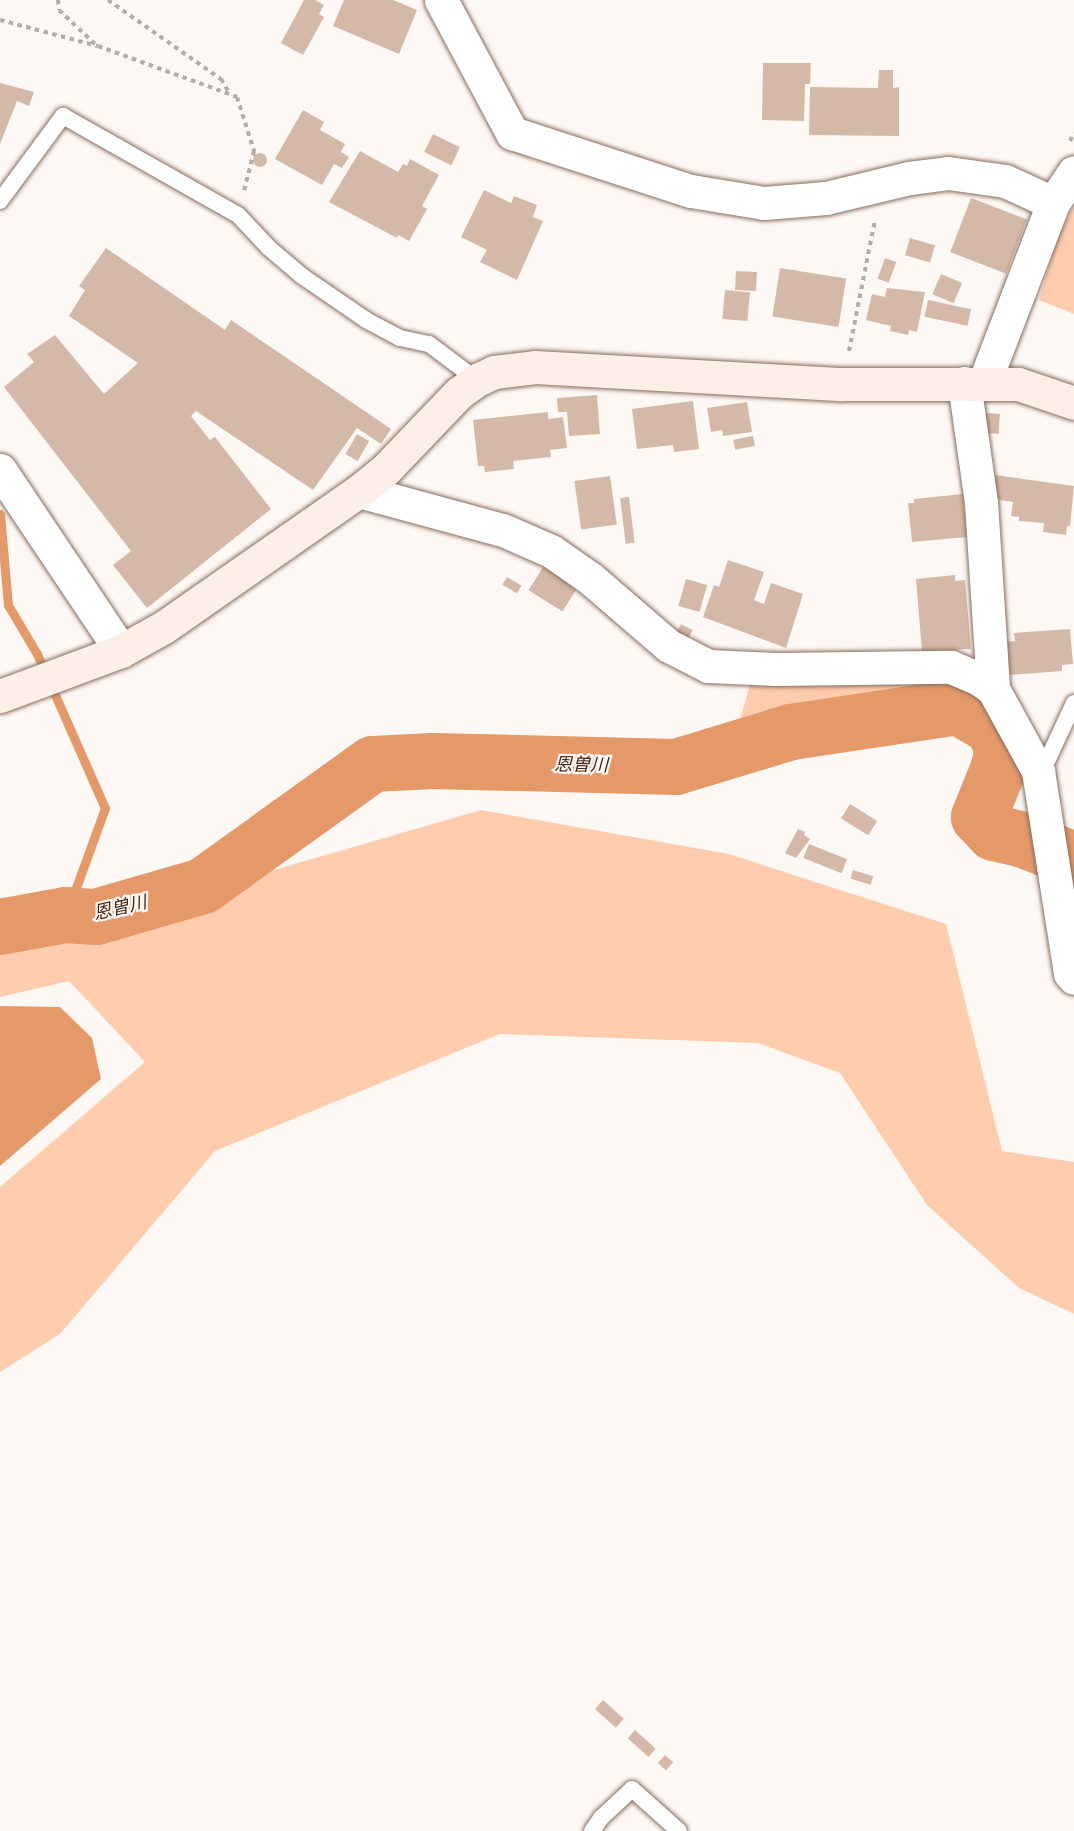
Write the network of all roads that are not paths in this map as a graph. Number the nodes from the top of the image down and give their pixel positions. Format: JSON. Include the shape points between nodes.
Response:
{"nodes":[{"id":1,"x":441,"y":0,"type":"edge"},
{"id":2,"x":1074,"y":172,"type":"edge"},
{"id":3,"x":0,"y":201,"type":"edge"},
{"id":4,"x":1053,"y":202,"type":"junction"},
{"id":5,"x":477,"y":380,"type":"junction"},
{"id":6,"x":974,"y":383,"type":"junction"},
{"id":7,"x":1074,"y":403,"type":"edge"},
{"id":8,"x":0,"y":470,"type":"edge"},
{"id":9,"x":359,"y":491,"type":"junction"},
{"id":10,"x":121,"y":651,"type":"junction"},
{"id":11,"x":993,"y":690,"type":"junction"},
{"id":12,"x":13,"y":692,"type":"edge"},
{"id":13,"x":1074,"y":703,"type":"edge"},
{"id":14,"x":1038,"y":771,"type":"junction"},
{"id":15,"x":1074,"y":978,"type":"edge"},
{"id":16,"x":592,"y":1831,"type":"edge"},
{"id":17,"x":679,"y":1831,"type":"edge"}],
"edges":[{"from":1,"to":4,"type":"street","via":[[512,133],[691,191],[764,203],[826,198],[948,173],[1005,181]]},
{"from":2,"to":4,"type":"street"},
{"from":3,"to":5,"type":"lane","via":[[63,116],[238,215],[302,276],[357,314],[400,338],[429,344]]},
{"from":4,"to":6,"type":"street"},
{"from":5,"to":6,"type":"street","via":[[494,372],[535,367],[843,384]]},
{"from":5,"to":9,"type":"street"},
{"from":6,"to":7,"type":"street","via":[[1018,384]]},
{"from":6,"to":11,"type":"street"},
{"from":8,"to":10,"type":"street"},
{"from":9,"to":10,"type":"street","via":[[164,627]]},
{"from":9,"to":11,"type":"street","via":[[503,530],[551,551],[591,579],[669,646],[708,666],[951,667]]},
{"from":10,"to":12,"type":"street"},
{"from":11,"to":14,"type":"street"},
{"from":13,"to":14,"type":"lane","via":[[1047,761]]},
{"from":14,"to":15,"type":"street","via":[[1070,973]]},
{"from":16,"to":17,"type":"lane","via":[[632,1789]]}]}
